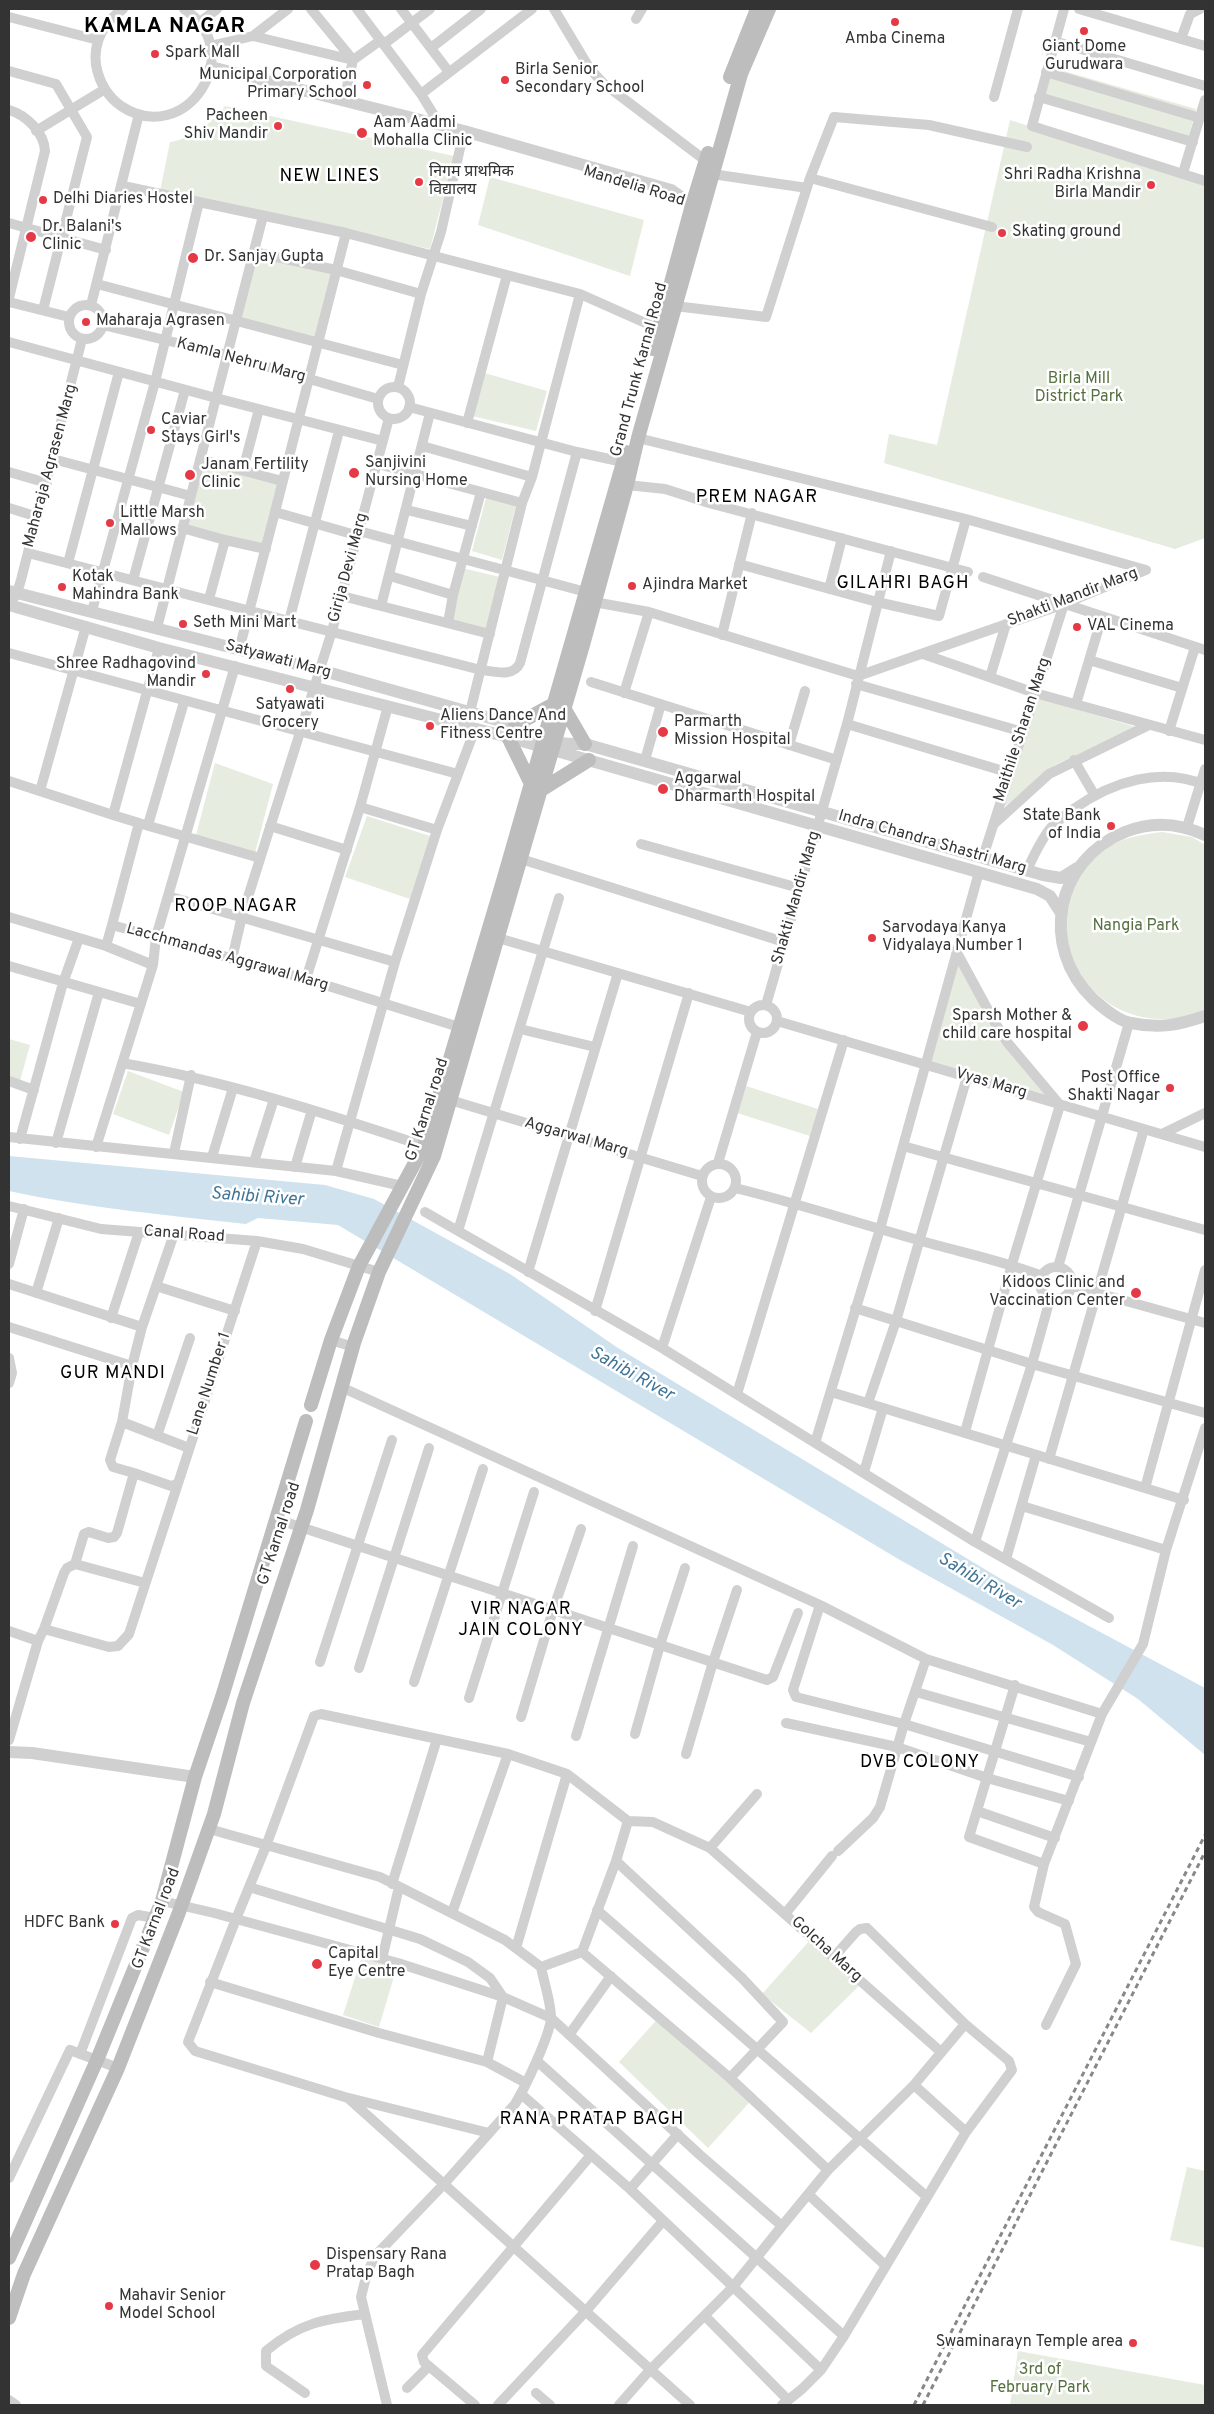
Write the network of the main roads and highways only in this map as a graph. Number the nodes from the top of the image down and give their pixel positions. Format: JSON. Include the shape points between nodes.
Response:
{"nodes":[{"id":1,"x":757,"y":9,"type":"edge"},
{"id":2,"x":769,"y":9,"type":"edge"},
{"id":3,"x":709,"y":167,"type":"junction"},
{"id":4,"x":697,"y":206,"type":"junction"},
{"id":5,"x":590,"y":597,"type":"junction"},
{"id":6,"x":559,"y":706,"type":"junction"},
{"id":7,"x":585,"y":744,"type":"road end"},
{"id":8,"x":548,"y":745,"type":"joint"},
{"id":9,"x":589,"y":760,"type":"road end"},
{"id":10,"x":536,"y":787,"type":"junction"},
{"id":11,"x":311,"y":1405,"type":"dead end"},
{"id":12,"x":306,"y":1421,"type":"dead end"},
{"id":13,"x":9,"y":2258,"type":"edge"},
{"id":14,"x":9,"y":2318,"type":"edge"}],
"edges":[{"from":1,"to":3,"type":"main road","name":"Grand Trunk Karnal Road","via":[[731,72]]},
{"from":2,"to":3,"type":"main road","name":"Grand Trunk Karnal Road","via":[[741,74]]},
{"from":3,"to":4,"type":"main road","name":"Grand Trunk Karnal Road"},
{"from":4,"to":5,"type":"main road","name":"Grand Trunk Karnal Road","via":[[658,328]]},
{"from":4,"to":5,"type":"main road","name":"Grand Trunk Karnal Road","via":[[675,306],[627,485]]},
{"from":5,"to":6,"type":"main road","name":"Grand Trunk Karnal Road"},
{"from":6,"to":7,"type":"main road"},
{"from":6,"to":8,"type":"main road","name":"Grand Trunk Karnal Road"},
{"from":6,"to":10,"type":"main road","via":[[512,731]]},
{"from":8,"to":10,"type":"main road","name":"GT Karnal road"},
{"from":9,"to":10,"type":"main road"},
{"from":10,"to":11,"type":"main road","name":"GT Karnal road","via":[[424,1146],[359,1266]]},
{"from":10,"to":14,"type":"main road","name":"GT Karnal road","via":[[521,859],[434,1156],[379,1272],[353,1347],[301,1527],[243,1703],[208,1829],[182,1906],[118,2068],[24,2274]]},
{"from":12,"to":13,"type":"main road","name":"GT Karnal road","via":[[195,1777],[162,1901],[97,2060]]}]}
